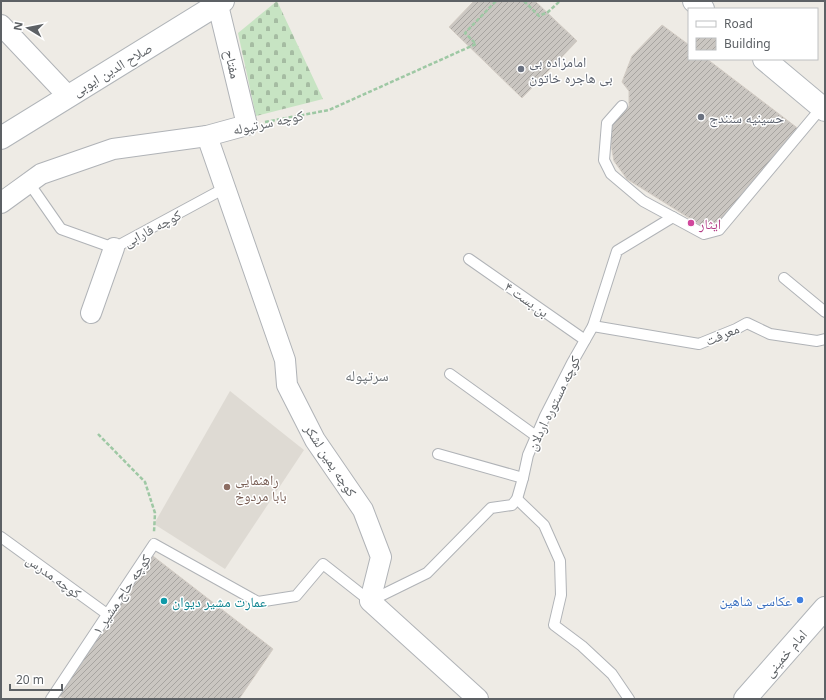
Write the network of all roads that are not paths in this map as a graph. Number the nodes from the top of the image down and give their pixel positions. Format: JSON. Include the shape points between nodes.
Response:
{"nodes":[{"id":1,"x":694,"y":1,"type":"edge"},
{"id":2,"x":219,"y":2,"type":"edge"},
{"id":3,"x":703,"y":8,"type":"edge"},
{"id":4,"x":1,"y":25,"type":"edge"},
{"id":5,"x":765,"y":60,"type":"edge"},
{"id":6,"x":68,"y":96,"type":"junction"},
{"id":7,"x":622,"y":106,"type":"dead end"},
{"id":8,"x":823,"y":109,"type":"edge"},
{"id":9,"x":247,"y":125,"type":"joint"},
{"id":10,"x":207,"y":136,"type":"junction"},
{"id":11,"x":1,"y":138,"type":"edge"},
{"id":12,"x":29,"y":183,"type":"junction"},
{"id":13,"x":225,"y":188,"type":"junction"},
{"id":14,"x":1,"y":203,"type":"edge"},
{"id":15,"x":673,"y":217,"type":"junction"},
{"id":16,"x":114,"y":248,"type":"junction"},
{"id":17,"x":469,"y":259,"type":"dead end"},
{"id":18,"x":784,"y":278,"type":"dead end"},
{"id":19,"x":91,"y":312,"type":"dead end"},
{"id":20,"x":825,"y":312,"type":"edge"},
{"id":21,"x":593,"y":326,"type":"junction"},
{"id":22,"x":825,"y":339,"type":"edge"},
{"id":23,"x":585,"y":340,"type":"junction"},
{"id":24,"x":450,"y":374,"type":"dead end"},
{"id":25,"x":536,"y":436,"type":"junction"},
{"id":26,"x":438,"y":454,"type":"dead end"},
{"id":27,"x":523,"y":478,"type":"junction"},
{"id":28,"x":517,"y":499,"type":"junction"},
{"id":29,"x":1,"y":537,"type":"edge"},
{"id":30,"x":370,"y":601,"type":"junction"},
{"id":31,"x":825,"y":608,"type":"edge"},
{"id":32,"x":107,"y":614,"type":"junction"},
{"id":33,"x":51,"y":699,"type":"edge"},
{"id":34,"x":478,"y":699,"type":"edge"},
{"id":35,"x":629,"y":699,"type":"edge"},
{"id":36,"x":745,"y":699,"type":"edge"}],
"edges":[{"from":1,"to":3,"type":"main road"},
{"from":2,"to":6,"type":"main road","name":"صلاح الدین ایوبی"},
{"from":2,"to":9,"type":"street","name":"مفتاح"},
{"from":4,"to":6,"type":"street"},
{"from":5,"to":8,"type":"main road"},
{"from":6,"to":11,"type":"main road","name":"صلاح الدین ایوبی"},
{"from":7,"to":15,"type":"lane","via":[[607,123],[604,160],[611,174],[643,201]]},
{"from":8,"to":15,"type":"lane","via":[[719,230],[704,234]]},
{"from":9,"to":10,"type":"street","name":"کوچه سرتپوله"},
{"from":10,"to":12,"type":"street","name":"کوچه سرتپوله","via":[[113,149],[41,174]]},
{"from":10,"to":13,"type":"street","name":"کوچه یمین لشکر"},
{"from":12,"to":14,"type":"street","name":"کوچه سرتپوله"},
{"from":12,"to":16,"type":"lane","name":"کوچه فارابی","via":[[61,229]]},
{"from":13,"to":16,"type":"lane","name":"کوچه فارابی"},
{"from":13,"to":30,"type":"street","name":"کوچه یمین لشکر","via":[[285,360],[287,385],[315,440],[363,510],[381,557]]},
{"from":15,"to":21,"type":"lane","name":"کوچه مستوره اردلان","via":[[617,251]]},
{"from":16,"to":19,"type":"street"},
{"from":17,"to":23,"type":"lane","name":"بن بست ۴"},
{"from":18,"to":20,"type":"lane"},
{"from":21,"to":22,"type":"lane","name":"معرفت","via":[[699,344],[748,323],[770,334],[817,341]]},
{"from":21,"to":23,"type":"lane","name":"کوچه مستوره اردلان"},
{"from":23,"to":25,"type":"lane","name":"کوچه مستوره اردلان"},
{"from":24,"to":25,"type":"lane"},
{"from":25,"to":27,"type":"lane","name":"کوچه مستوره اردلان","via":[[528,455]]},
{"from":26,"to":27,"type":"lane"},
{"from":27,"to":28,"type":"lane","name":"کوچه مستوره اردلان"},
{"from":28,"to":30,"type":"lane","via":[[512,505],[491,508],[427,573]]},
{"from":28,"to":35,"type":"lane","via":[[544,525],[560,561],[561,595],[554,625],[582,646],[612,674]]},
{"from":29,"to":32,"type":"lane","name":"کوچه مدرس"},
{"from":30,"to":32,"type":"lane","name":"کوچه حاج مشیر ۱","via":[[323,564],[296,596],[258,602],[154,544]]},
{"from":30,"to":34,"type":"street"},
{"from":31,"to":36,"type":"main road","name":"امام خمینی"},
{"from":32,"to":33,"type":"lane","name":"کوچه حاج مشیر ۱"}]}
